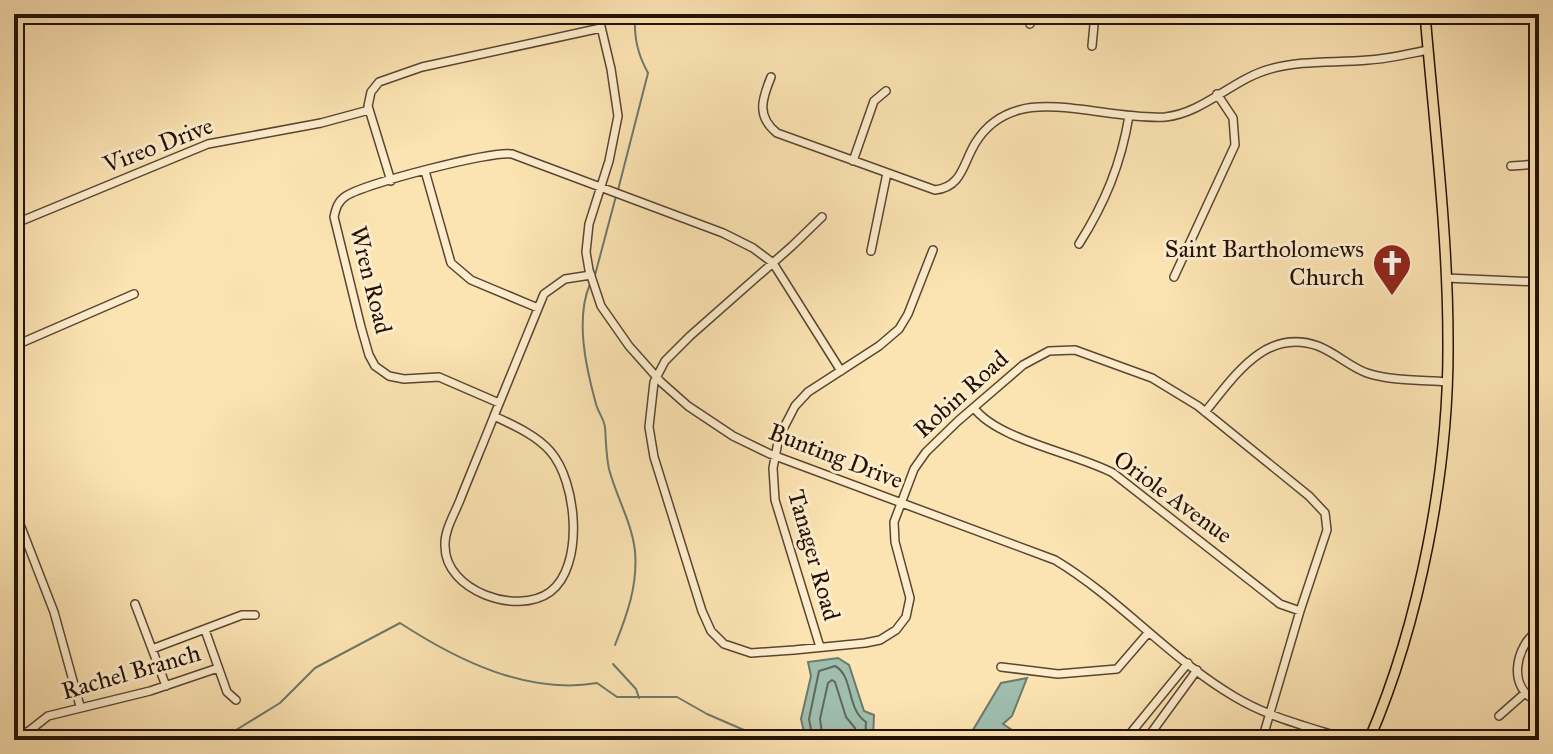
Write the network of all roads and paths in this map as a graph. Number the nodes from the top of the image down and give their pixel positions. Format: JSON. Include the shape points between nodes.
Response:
{"nodes":[{"id":1,"x":598,"y":14,"type":"edge"},
{"id":2,"x":1031,"y":14,"type":"edge"},
{"id":3,"x":1095,"y":14,"type":"edge"},
{"id":4,"x":1425,"y":14,"type":"edge"},
{"id":5,"x":1030,"y":24,"type":"dead end"},
{"id":6,"x":601,"y":28,"type":"junction"},
{"id":7,"x":1092,"y":46,"type":"dead end"},
{"id":8,"x":1428,"y":50,"type":"junction"},
{"id":9,"x":771,"y":77,"type":"dead end"},
{"id":10,"x":886,"y":91,"type":"dead end"},
{"id":11,"x":1217,"y":94,"type":"junction"},
{"id":12,"x":369,"y":110,"type":"junction"},
{"id":13,"x":1129,"y":116,"type":"junction"},
{"id":14,"x":853,"y":161,"type":"junction"},
{"id":15,"x":1539,"y":164,"type":"edge"},
{"id":16,"x":1511,"y":166,"type":"dead end"},
{"id":17,"x":425,"y":171,"type":"junction"},
{"id":18,"x":887,"y":173,"type":"junction"},
{"id":19,"x":391,"y":181,"type":"junction"},
{"id":20,"x":600,"y":187,"type":"junction"},
{"id":21,"x":822,"y":217,"type":"dead end"},
{"id":22,"x":14,"y":224,"type":"edge"},
{"id":23,"x":1079,"y":244,"type":"dead end"},
{"id":24,"x":933,"y":250,"type":"dead end"},
{"id":25,"x":871,"y":251,"type":"dead end"},
{"id":26,"x":773,"y":263,"type":"junction"},
{"id":27,"x":591,"y":275,"type":"junction"},
{"id":28,"x":1174,"y":277,"type":"dead end"},
{"id":29,"x":1446,"y":278,"type":"junction"},
{"id":30,"x":1539,"y":282,"type":"edge"},
{"id":31,"x":134,"y":294,"type":"dead end"},
{"id":32,"x":538,"y":308,"type":"junction"},
{"id":33,"x":14,"y":346,"type":"edge"},
{"id":34,"x":841,"y":371,"type":"junction"},
{"id":35,"x":655,"y":376,"type":"junction"},
{"id":36,"x":1447,"y":382,"type":"junction"},
{"id":37,"x":499,"y":403,"type":"junction"},
{"id":38,"x":974,"y":408,"type":"junction"},
{"id":39,"x":1205,"y":412,"type":"junction"},
{"id":40,"x":494,"y":416,"type":"junction"},
{"id":41,"x":775,"y":456,"type":"junction"},
{"id":42,"x":900,"y":502,"type":"junction"},
{"id":43,"x":14,"y":509,"type":"edge"},
{"id":44,"x":135,"y":604,"type":"dead end"},
{"id":45,"x":1300,"y":611,"type":"junction"},
{"id":46,"x":255,"y":615,"type":"dead end"},
{"id":47,"x":1539,"y":629,"type":"edge"},
{"id":48,"x":205,"y":630,"type":"junction"},
{"id":49,"x":1148,"y":633,"type":"junction"},
{"id":50,"x":820,"y":647,"type":"junction"},
{"id":51,"x":152,"y":649,"type":"junction"},
{"id":52,"x":1188,"y":663,"type":"junction"},
{"id":53,"x":1001,"y":667,"type":"dead end"},
{"id":54,"x":218,"y":668,"type":"junction"},
{"id":55,"x":1197,"y":670,"type":"junction"},
{"id":56,"x":166,"y":686,"type":"junction"},
{"id":57,"x":1525,"y":693,"type":"junction"},
{"id":58,"x":236,"y":700,"type":"dead end"},
{"id":59,"x":1156,"y":702,"type":"junction"},
{"id":60,"x":1539,"y":702,"type":"edge"},
{"id":61,"x":80,"y":706,"type":"junction"},
{"id":62,"x":1168,"y":712,"type":"junction"},
{"id":63,"x":1269,"y":713,"type":"junction"},
{"id":64,"x":1499,"y":716,"type":"dead end"},
{"id":65,"x":14,"y":737,"type":"edge"},
{"id":66,"x":1125,"y":740,"type":"edge"},
{"id":67,"x":1146,"y":740,"type":"edge"},
{"id":68,"x":1262,"y":740,"type":"edge"},
{"id":69,"x":1350,"y":740,"type":"edge"},
{"id":70,"x":1369,"y":740,"type":"edge"}],
"edges":[{"from":1,"to":6,"type":"street","name":"Bunting Drive"},
{"from":2,"to":5,"type":"street"},
{"from":3,"to":7,"type":"street"},
{"from":4,"to":8,"type":"main road"},
{"from":6,"to":12,"type":"street","via":[[396,74],[373,87]]},
{"from":6,"to":20,"type":"street","name":"Bunting Drive","via":[[618,116]]},
{"from":8,"to":11,"type":"street","via":[[1278,67]]},
{"from":8,"to":29,"type":"main road"},
{"from":9,"to":14,"type":"street","via":[[762,106],[770,126]]},
{"from":10,"to":14,"type":"street","via":[[874,101]]},
{"from":11,"to":13,"type":"street","via":[[1174,115]]},
{"from":11,"to":28,"type":"street","via":[[1233,118],[1235,145]]},
{"from":12,"to":19,"type":"street"},
{"from":12,"to":22,"type":"street","name":"Vireo Drive","via":[[208,144]]},
{"from":13,"to":18,"type":"street","via":[[1026,108],[990,125],[950,186],[928,189]]},
{"from":13,"to":23,"type":"street","via":[[1114,179]]},
{"from":14,"to":18,"type":"street"},
{"from":15,"to":16,"type":"street"},
{"from":17,"to":19,"type":"street","name":"Wren Road"},
{"from":17,"to":20,"type":"street","name":"Wren Road","via":[[506,153]]},
{"from":17,"to":32,"type":"street","via":[[451,263],[471,280]]},
{"from":18,"to":25,"type":"street"},
{"from":19,"to":37,"type":"street","name":"Wren Road","via":[[346,196],[335,213],[372,361],[389,376],[439,377]]},
{"from":20,"to":26,"type":"street","name":"Wren Road","via":[[744,243]]},
{"from":20,"to":27,"type":"street","name":"Bunting Drive","via":[[587,233]]},
{"from":21,"to":26,"type":"street"},
{"from":24,"to":34,"type":"street","name":"Tanager Road","via":[[904,322]]},
{"from":26,"to":34,"type":"street"},
{"from":26,"to":35,"type":"street","via":[[671,354]]},
{"from":27,"to":32,"type":"street","via":[[553,285]]},
{"from":27,"to":35,"type":"street","name":"Bunting Drive","via":[[612,324]]},
{"from":29,"to":30,"type":"street"},
{"from":29,"to":36,"type":"main road"},
{"from":31,"to":33,"type":"street"},
{"from":32,"to":37,"type":"street"},
{"from":34,"to":41,"type":"street","name":"Tanager Road","via":[[795,406]]},
{"from":35,"to":41,"type":"street","name":"Bunting Drive","via":[[720,429]]},
{"from":35,"to":50,"type":"street","name":"Robin Road","via":[[651,447],[711,631],[744,652]]},
{"from":36,"to":39,"type":"street","via":[[1372,374],[1316,345],[1287,343],[1247,362]]},
{"from":36,"to":70,"type":"main road","via":[[1425,554],[1405,636]]},
{"from":37,"to":40,"type":"street"},
{"from":38,"to":39,"type":"street","name":"Robin Road","via":[[1029,360],[1062,349],[1152,378]]},
{"from":38,"to":42,"type":"street","name":"Robin Road","via":[[926,452]]},
{"from":38,"to":45,"type":"street","name":"Oriole Avenue","via":[[990,425],[1113,473],[1280,604]]},
{"from":39,"to":45,"type":"street","name":"Robin Road","via":[[1325,513],[1327,530]]},
{"from":40,"to":40,"type":"street","via":[[446,533],[446,556],[459,578],[477,592],[501,599],[540,598],[559,584],[569,562],[570,492],[546,447]]},
{"from":41,"to":42,"type":"street","name":"Bunting Drive"},
{"from":41,"to":50,"type":"street","name":"Tanager Road","via":[[775,500]]},
{"from":42,"to":49,"type":"street","name":"Bunting Drive","via":[[1055,560]]},
{"from":42,"to":50,"type":"street","name":"Robin Road","via":[[894,537],[909,592],[904,620],[880,640]]},
{"from":43,"to":61,"type":"street","via":[[54,612]]},
{"from":44,"to":51,"type":"street"},
{"from":45,"to":63,"type":"street","name":"Robin Road"},
{"from":46,"to":48,"type":"street"},
{"from":47,"to":57,"type":"street","via":[[1529,638],[1518,668],[1518,683]]},
{"from":48,"to":51,"type":"street"},
{"from":48,"to":54,"type":"street"},
{"from":49,"to":52,"type":"street","name":"Bunting Drive"},
{"from":49,"to":53,"type":"street","via":[[1117,669],[1058,674]]},
{"from":51,"to":56,"type":"street"},
{"from":52,"to":55,"type":"street","name":"Bunting Drive"},
{"from":52,"to":59,"type":"street"},
{"from":54,"to":56,"type":"street","name":"Rachel Branch"},
{"from":54,"to":58,"type":"street"},
{"from":55,"to":62,"type":"street"},
{"from":55,"to":63,"type":"street","name":"Bunting Drive"},
{"from":56,"to":61,"type":"street","name":"Rachel Branch"},
{"from":57,"to":60,"type":"street"},
{"from":57,"to":64,"type":"street"},
{"from":59,"to":62,"type":"street"},
{"from":59,"to":66,"type":"street"},
{"from":61,"to":65,"type":"street","name":"Rachel Branch","via":[[48,716]]},
{"from":62,"to":67,"type":"street"},
{"from":63,"to":68,"type":"street","name":"Robin Road"},
{"from":63,"to":69,"type":"street","name":"Bunting Drive"}]}
